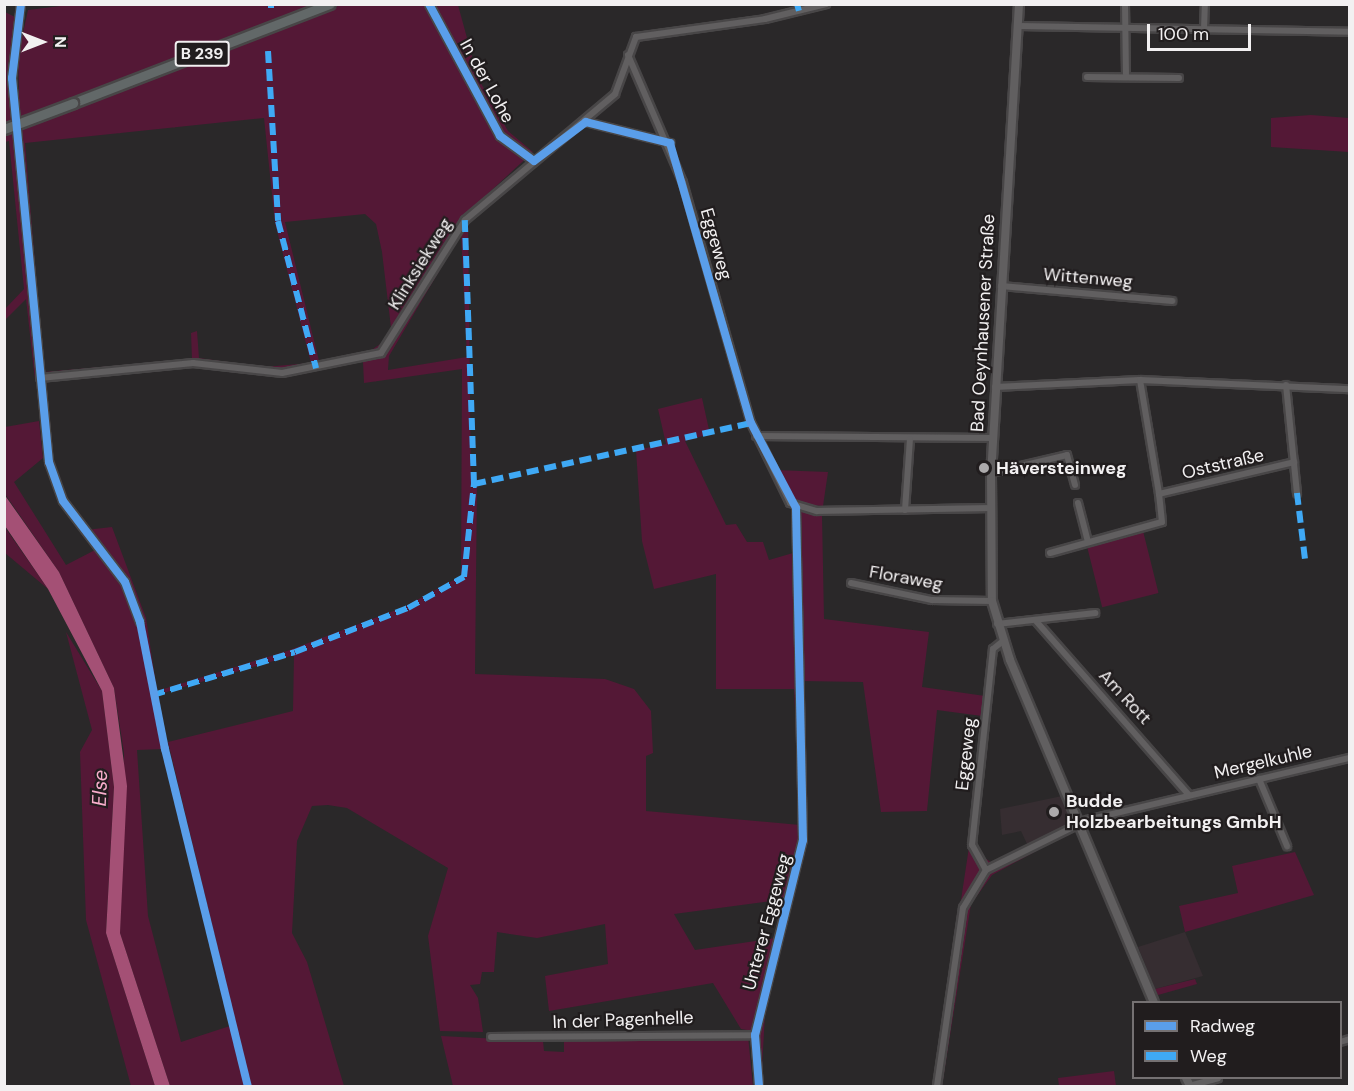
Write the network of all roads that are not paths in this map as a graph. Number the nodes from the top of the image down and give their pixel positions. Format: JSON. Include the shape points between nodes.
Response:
{"nodes":[{"id":1,"x":21,"y":4,"type":"edge"},
{"id":2,"x":330,"y":4,"type":"edge"},
{"id":3,"x":429,"y":4,"type":"edge"},
{"id":4,"x":826,"y":4,"type":"edge"},
{"id":5,"x":1019,"y":4,"type":"edge"},
{"id":6,"x":1125,"y":4,"type":"edge"},
{"id":7,"x":1205,"y":4,"type":"edge"},
{"id":8,"x":1019,"y":26,"type":"junction"},
{"id":9,"x":1125,"y":28,"type":"junction"},
{"id":10,"x":1204,"y":29,"type":"junction"},
{"id":11,"x":1350,"y":32,"type":"edge"},
{"id":12,"x":628,"y":55,"type":"junction"},
{"id":13,"x":1126,"y":74,"type":"junction"},
{"id":14,"x":1087,"y":76,"type":"dead end"},
{"id":15,"x":1179,"y":78,"type":"dead end"},
{"id":16,"x":585,"y":122,"type":"junction"},
{"id":17,"x":4,"y":129,"type":"edge"},
{"id":18,"x":669,"y":143,"type":"junction"},
{"id":19,"x":534,"y":161,"type":"junction"},
{"id":20,"x":1001,"y":286,"type":"junction"},
{"id":21,"x":1172,"y":301,"type":"dead end"},
{"id":22,"x":40,"y":378,"type":"junction"},
{"id":23,"x":1140,"y":380,"type":"junction"},
{"id":24,"x":1286,"y":385,"type":"junction"},
{"id":25,"x":995,"y":387,"type":"junction"},
{"id":26,"x":1350,"y":389,"type":"edge"},
{"id":27,"x":756,"y":436,"type":"junction"},
{"id":28,"x":993,"y":438,"type":"junction"},
{"id":29,"x":910,"y":439,"type":"junction"},
{"id":30,"x":1294,"y":462,"type":"junction"},
{"id":31,"x":991,"y":473,"type":"junction"},
{"id":32,"x":1075,"y":485,"type":"dead end"},
{"id":33,"x":1297,"y":493,"type":"dead end"},
{"id":34,"x":1159,"y":494,"type":"junction"},
{"id":35,"x":1078,"y":503,"type":"dead end"},
{"id":36,"x":796,"y":508,"type":"junction"},
{"id":37,"x":990,"y":508,"type":"junction"},
{"id":38,"x":905,"y":510,"type":"junction"},
{"id":39,"x":1088,"y":542,"type":"junction"},
{"id":40,"x":1050,"y":553,"type":"dead end"},
{"id":41,"x":851,"y":583,"type":"dead end"},
{"id":42,"x":992,"y":601,"type":"junction"},
{"id":43,"x":1095,"y":613,"type":"dead end"},
{"id":44,"x":1036,"y":621,"type":"junction"},
{"id":45,"x":140,"y":622,"type":"dead end"},
{"id":46,"x":996,"y":624,"type":"junction"},
{"id":47,"x":1002,"y":642,"type":"junction"},
{"id":48,"x":1350,"y":758,"type":"edge"},
{"id":49,"x":1259,"y":779,"type":"junction"},
{"id":50,"x":1189,"y":795,"type":"junction"},
{"id":51,"x":1079,"y":825,"type":"junction"},
{"id":52,"x":1287,"y":846,"type":"dead end"},
{"id":53,"x":986,"y":870,"type":"junction"},
{"id":54,"x":1154,"y":1001,"type":"edge"},
{"id":55,"x":755,"y":1035,"type":"junction"},
{"id":56,"x":490,"y":1037,"type":"dead end"},
{"id":57,"x":1212,"y":1079,"type":"edge"},
{"id":58,"x":759,"y":1086,"type":"edge"},
{"id":59,"x":937,"y":1086,"type":"edge"},
{"id":60,"x":1190,"y":1086,"type":"edge"}],
"edges":[{"from":1,"to":22,"type":"street","via":[[12,78]]},
{"from":2,"to":17,"type":"main road","number":"B 239","bridge":true},
{"from":3,"to":19,"type":"street","name":"In der Lohe","via":[[500,136]]},
{"from":4,"to":12,"type":"street","name":"Klinksiekweg","via":[[765,19],[646,32],[636,37]]},
{"from":5,"to":8,"type":"main road","name":"Bad Oeynhausener Straße"},
{"from":6,"to":9,"type":"street"},
{"from":7,"to":10,"type":"street"},
{"from":8,"to":9,"type":"street"},
{"from":8,"to":20,"type":"main road","name":"Bad Oeynhausener Straße"},
{"from":9,"to":10,"type":"street"},
{"from":9,"to":13,"type":"street"},
{"from":10,"to":11,"type":"street"},
{"from":12,"to":16,"type":"street","name":"Klinksiekweg","via":[[615,94]]},
{"from":12,"to":18,"type":"street","name":"Eggeweg"},
{"from":13,"to":14,"type":"street"},
{"from":13,"to":15,"type":"street"},
{"from":16,"to":18,"type":"street"},
{"from":16,"to":19,"type":"street","name":"Klinksiekweg"},
{"from":18,"to":27,"type":"street","name":"Eggeweg"},
{"from":19,"to":22,"type":"street","name":"Klinksiekweg","via":[[450,238],[381,353],[282,373],[193,363]]},
{"from":20,"to":21,"type":"street","name":"Wittenweg"},
{"from":20,"to":25,"type":"main road","name":"Bad Oeynhausener Straße"},
{"from":22,"to":45,"type":"street","via":[[54,482],[124,582]]},
{"from":23,"to":24,"type":"street"},
{"from":23,"to":25,"type":"street"},
{"from":23,"to":34,"type":"street","name":"Oststraße"},
{"from":24,"to":26,"type":"street"},
{"from":24,"to":30,"type":"street"},
{"from":25,"to":28,"type":"main road","name":"Bad Oeynhausener Straße"},
{"from":27,"to":29,"type":"street"},
{"from":27,"to":36,"type":"street","name":"Eggeweg"},
{"from":28,"to":29,"type":"street"},
{"from":28,"to":31,"type":"main road","name":"Bad Oeynhausener Straße"},
{"from":29,"to":38,"type":"street"},
{"from":30,"to":33,"type":"street"},
{"from":30,"to":34,"type":"street","name":"Oststraße"},
{"from":31,"to":32,"type":"street","via":[[1067,455]]},
{"from":31,"to":37,"type":"main road","name":"Bad Oeynhausener Straße"},
{"from":34,"to":39,"type":"street","name":"Oststraße","via":[[1162,522]]},
{"from":35,"to":39,"type":"street"},
{"from":36,"to":38,"type":"street"},
{"from":36,"to":55,"type":"street","name":"Unterer Eggeweg","via":[[803,840]]},
{"from":37,"to":38,"type":"street"},
{"from":37,"to":42,"type":"main road","name":"Bad Oeynhausener Straße"},
{"from":39,"to":40,"type":"street","name":"Oststraße"},
{"from":41,"to":42,"type":"street","name":"Floraweg","via":[[932,600]]},
{"from":42,"to":46,"type":"main road","name":"Bad Oeynhausener Straße"},
{"from":43,"to":44,"type":"street"},
{"from":44,"to":46,"type":"street"},
{"from":44,"to":50,"type":"street","name":"Am Rott"},
{"from":46,"to":47,"type":"main road","name":"Bad Oeynhausener Straße"},
{"from":47,"to":51,"type":"main road","name":"Bad Oeynhausener Straße"},
{"from":47,"to":53,"type":"street","name":"Eggeweg","via":[[993,649],[972,844]]},
{"from":48,"to":49,"type":"street","name":"Mergelkuhle"},
{"from":49,"to":50,"type":"street","name":"Mergelkuhle"},
{"from":49,"to":52,"type":"street"},
{"from":50,"to":51,"type":"street","name":"Mergelkuhle"},
{"from":51,"to":53,"type":"street"},
{"from":51,"to":54,"type":"main road","name":"Bad Oeynhausener Straße"},
{"from":53,"to":59,"type":"street","via":[[963,908]]},
{"from":55,"to":56,"type":"street","name":"In der Pagenhelle"},
{"from":55,"to":58,"type":"street","name":"Unterer Eggeweg"},
{"from":57,"to":60,"type":"street"}]}
